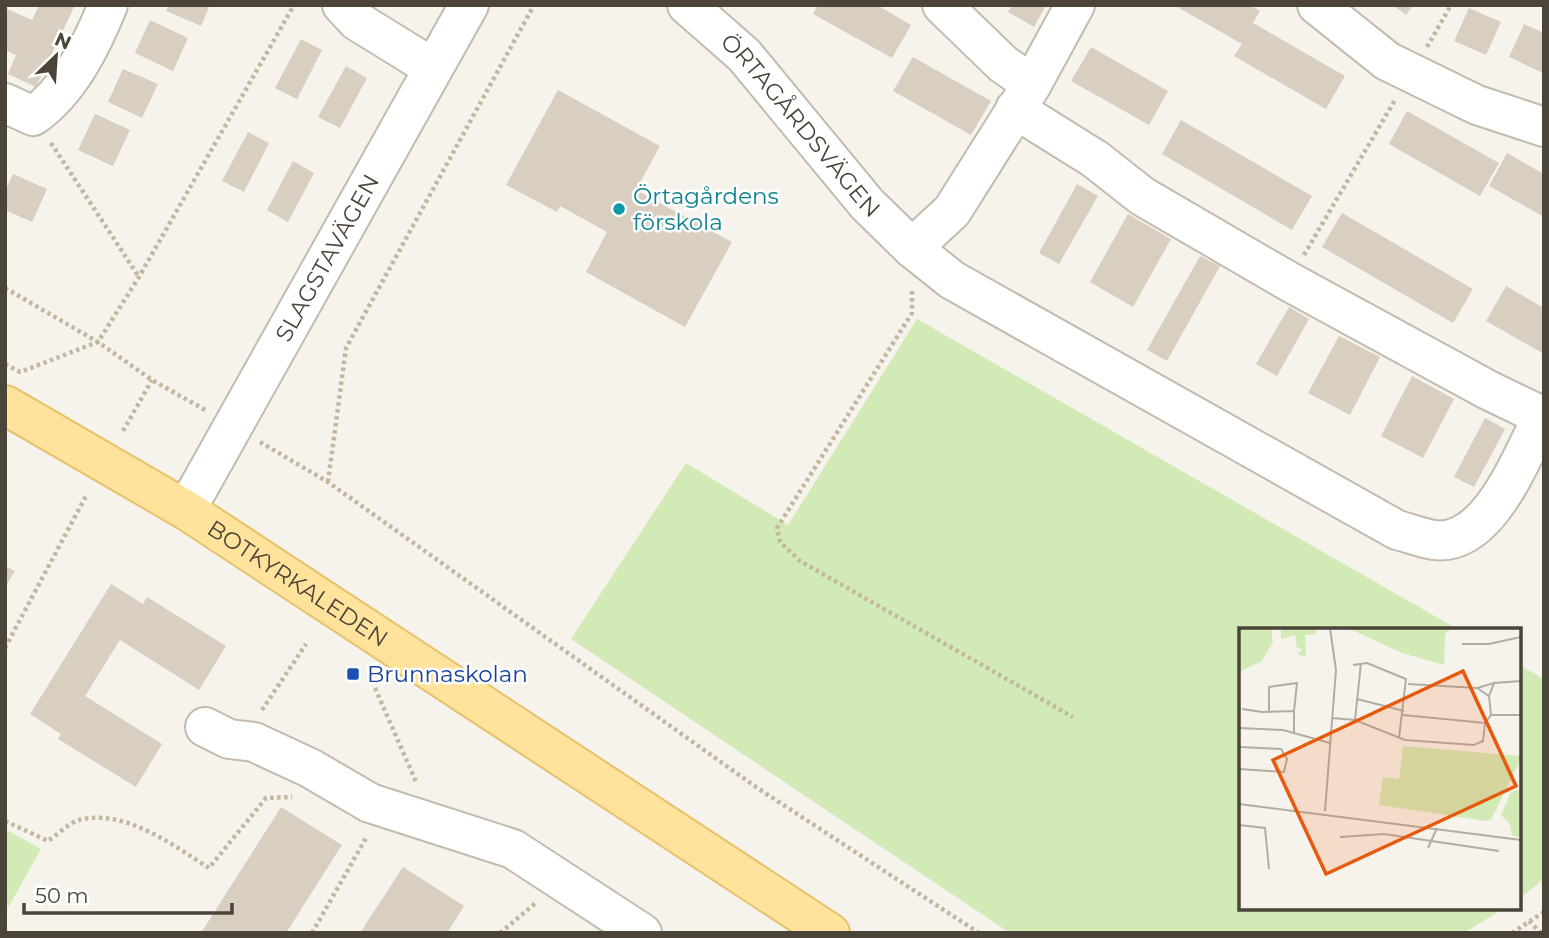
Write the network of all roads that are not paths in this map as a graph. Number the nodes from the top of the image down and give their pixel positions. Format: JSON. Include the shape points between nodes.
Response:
{"nodes":[{"id":1,"x":108,"y":5,"type":"edge"},
{"id":2,"x":342,"y":5,"type":"edge"},
{"id":3,"x":469,"y":5,"type":"edge"},
{"id":4,"x":687,"y":5,"type":"edge"},
{"id":5,"x":942,"y":5,"type":"edge"},
{"id":6,"x":1075,"y":5,"type":"edge"},
{"id":7,"x":1317,"y":5,"type":"edge"},
{"id":8,"x":433,"y":68,"type":"junction"},
{"id":9,"x":1023,"y":97,"type":"junction"},
{"id":10,"x":19,"y":109,"type":"edge"},
{"id":11,"x":1544,"y":127,"type":"edge"},
{"id":12,"x":912,"y":248,"type":"junction"},
{"id":13,"x":5,"y":405,"type":"edge"},
{"id":14,"x":1543,"y":417,"type":"edge"},
{"id":15,"x":186,"y":510,"type":"junction"},
{"id":16,"x":205,"y":727,"type":"dead end"},
{"id":17,"x":642,"y":933,"type":"edge"},
{"id":18,"x":830,"y":933,"type":"edge"}],
"edges":[{"from":1,"to":10,"type":"street","via":[[93,39],[53,102]]},
{"from":2,"to":8,"type":"street","via":[[357,21]]},
{"from":3,"to":8,"type":"street","name":"SLAGSTAVÄGEN"},
{"from":4,"to":12,"type":"street","name":"ÖRTAGÅRDSVÄGEN","via":[[744,55],[867,204]]},
{"from":5,"to":9,"type":"street","via":[[1003,64]]},
{"from":6,"to":9,"type":"street"},
{"from":7,"to":11,"type":"street","via":[[1387,61],[1477,104]]},
{"from":8,"to":15,"type":"street","name":"SLAGSTAVÄGEN"},
{"from":9,"to":12,"type":"street","via":[[952,211]]},
{"from":9,"to":14,"type":"street","via":[[1142,196],[1288,281]]},
{"from":12,"to":14,"type":"street","name":"ÖRTAGÅRDSVÄGEN","via":[[952,280],[1010,314],[1410,534],[1436,540],[1469,532],[1490,513]]},
{"from":13,"to":15,"type":"main road","name":"BOTKYRKALEDEN"},
{"from":15,"to":18,"type":"main road","name":"BOTKYRKALEDEN"},
{"from":16,"to":17,"type":"street","via":[[229,739],[254,742],[370,803],[513,849]]}]}
